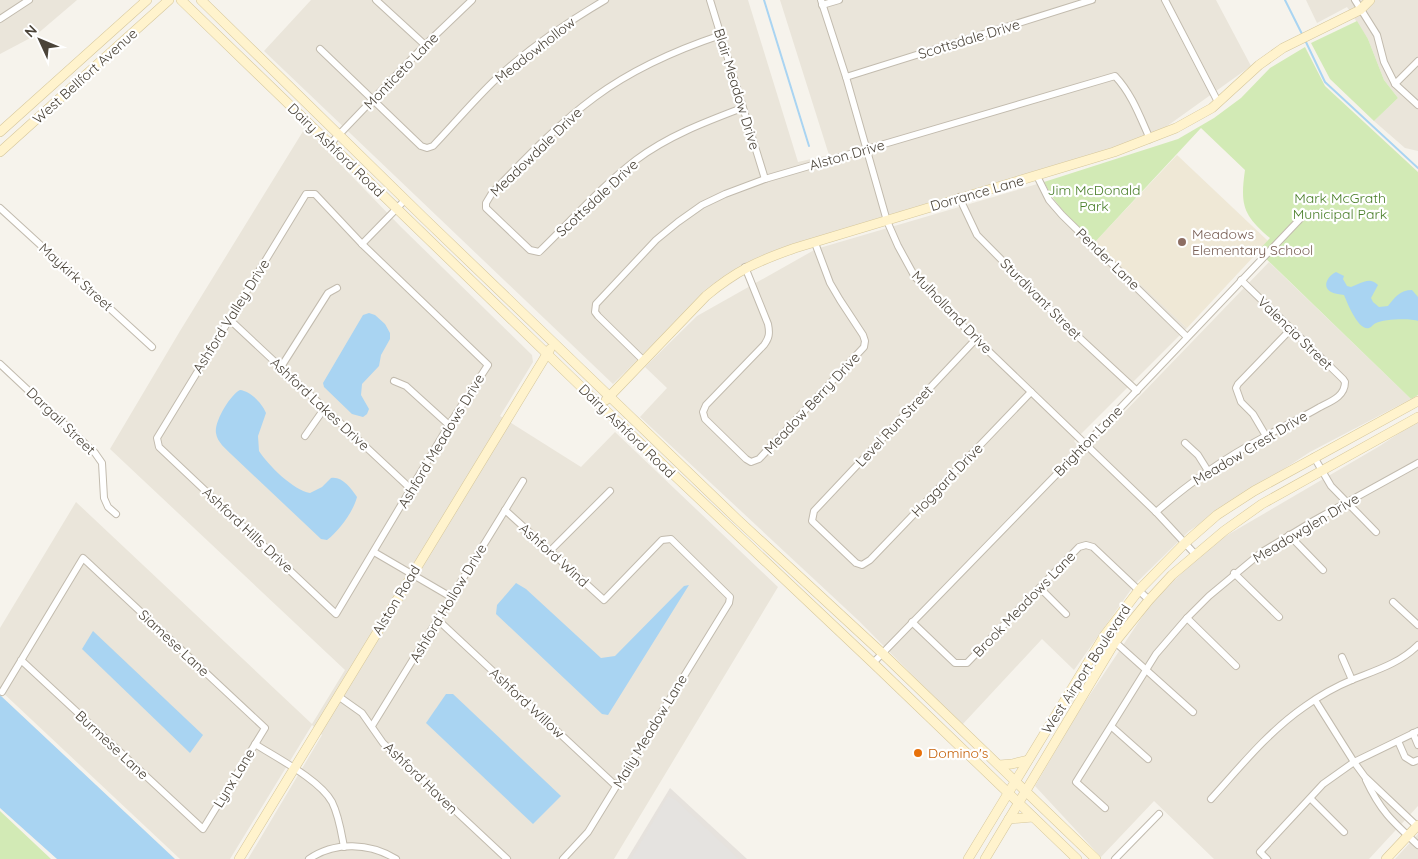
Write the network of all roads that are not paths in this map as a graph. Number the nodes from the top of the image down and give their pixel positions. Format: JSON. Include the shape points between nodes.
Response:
{"nodes":[{"id":1,"x":30,"y":0,"type":"edge"},
{"id":2,"x":147,"y":0,"type":"edge"},
{"id":3,"x":169,"y":0,"type":"edge"},
{"id":4,"x":181,"y":0,"type":"edge"},
{"id":5,"x":201,"y":0,"type":"edge"},
{"id":6,"x":376,"y":0,"type":"edge"},
{"id":7,"x":472,"y":0,"type":"edge"},
{"id":8,"x":605,"y":0,"type":"edge"},
{"id":9,"x":710,"y":0,"type":"edge"},
{"id":10,"x":839,"y":0,"type":"edge"},
{"id":11,"x":1092,"y":0,"type":"edge"},
{"id":12,"x":1165,"y":0,"type":"edge"},
{"id":13,"x":1355,"y":0,"type":"edge"},
{"id":14,"x":1370,"y":0,"type":"edge"},
{"id":15,"x":822,"y":2,"type":"edge"},
{"id":16,"x":1360,"y":10,"type":"junction"},
{"id":17,"x":0,"y":19,"type":"edge"},
{"id":18,"x":721,"y":35,"type":"junction"},
{"id":19,"x":424,"y":46,"type":"junction"},
{"id":20,"x":320,"y":49,"type":"dead end"},
{"id":21,"x":87,"y":54,"type":"junction"},
{"id":22,"x":262,"y":60,"type":"junction"},
{"id":23,"x":1418,"y":61,"type":"edge"},
{"id":24,"x":98,"y":64,"type":"junction"},
{"id":25,"x":252,"y":69,"type":"junction"},
{"id":26,"x":846,"y":77,"type":"junction"},
{"id":27,"x":1396,"y":84,"type":"junction"},
{"id":28,"x":374,"y":100,"type":"junction"},
{"id":29,"x":1218,"y":102,"type":"junction"},
{"id":30,"x":1418,"y":105,"type":"edge"},
{"id":31,"x":742,"y":108,"type":"junction"},
{"id":32,"x":22,"y":112,"type":"junction"},
{"id":33,"x":32,"y":123,"type":"junction"},
{"id":34,"x":0,"y":132,"type":"edge"},
{"id":35,"x":339,"y":135,"type":"junction"},
{"id":36,"x":1150,"y":139,"type":"junction"},
{"id":37,"x":330,"y":144,"type":"junction"},
{"id":38,"x":868,"y":149,"type":"junction"},
{"id":39,"x":0,"y":152,"type":"edge"},
{"id":40,"x":1037,"y":176,"type":"junction"},
{"id":41,"x":765,"y":179,"type":"junction"},
{"id":42,"x":959,"y":198,"type":"junction"},
{"id":43,"x":405,"y":200,"type":"junction"},
{"id":44,"x":0,"y":208,"type":"edge"},
{"id":45,"x":396,"y":209,"type":"junction"},
{"id":46,"x":1301,"y":218,"type":"dead end"},
{"id":47,"x":887,"y":221,"type":"junction"},
{"id":48,"x":815,"y":243,"type":"junction"},
{"id":49,"x":362,"y":244,"type":"junction"},
{"id":50,"x":536,"y":253,"type":"joint"},
{"id":51,"x":745,"y":267,"type":"junction"},
{"id":52,"x":1241,"y":280,"type":"junction"},
{"id":53,"x":337,"y":288,"type":"dead end"},
{"id":54,"x":229,"y":319,"type":"junction"},
{"id":55,"x":1291,"y":329,"type":"junction"},
{"id":56,"x":1187,"y":336,"type":"junction"},
{"id":57,"x":976,"y":339,"type":"junction"},
{"id":58,"x":554,"y":343,"type":"junction"},
{"id":59,"x":152,"y":347,"type":"dead end"},
{"id":60,"x":546,"y":354,"type":"junction"},
{"id":61,"x":644,"y":360,"type":"junction"},
{"id":62,"x":0,"y":364,"type":"edge"},
{"id":63,"x":281,"y":367,"type":"junction"},
{"id":64,"x":394,"y":381,"type":"dead end"},
{"id":65,"x":1345,"y":387,"type":"joint"},
{"id":66,"x":1137,"y":390,"type":"junction"},
{"id":67,"x":1031,"y":392,"type":"junction"},
{"id":68,"x":610,"y":396,"type":"junction"},
{"id":69,"x":1418,"y":401,"type":"edge"},
{"id":70,"x":601,"y":406,"type":"junction"},
{"id":71,"x":324,"y":409,"type":"junction"},
{"id":72,"x":1399,"y":411,"type":"junction"},
{"id":73,"x":1418,"y":417,"type":"edge"},
{"id":74,"x":449,"y":425,"type":"junction"},
{"id":75,"x":1406,"y":425,"type":"junction"},
{"id":76,"x":305,"y":436,"type":"dead end"},
{"id":77,"x":1266,"y":436,"type":"junction"},
{"id":78,"x":1185,"y":443,"type":"dead end"},
{"id":79,"x":1086,"y":444,"type":"junction"},
{"id":80,"x":158,"y":447,"type":"joint"},
{"id":81,"x":1314,"y":457,"type":"junction"},
{"id":82,"x":1418,"y":463,"type":"edge"},
{"id":83,"x":1208,"y":470,"type":"junction"},
{"id":84,"x":1321,"y":470,"type":"junction"},
{"id":85,"x":523,"y":481,"type":"dead end"},
{"id":86,"x":411,"y":489,"type":"junction"},
{"id":87,"x":610,"y":491,"type":"dead end"},
{"id":88,"x":1254,"y":491,"type":"junction"},
{"id":89,"x":1262,"y":504,"type":"junction"},
{"id":90,"x":1348,"y":504,"type":"junction"},
{"id":91,"x":505,"y":510,"type":"junction"},
{"id":92,"x":1156,"y":512,"type":"junction"},
{"id":93,"x":116,"y":514,"type":"dead end"},
{"id":94,"x":738,"y":520,"type":"junction"},
{"id":95,"x":729,"y":529,"type":"junction"},
{"id":96,"x":1376,"y":532,"type":"dead end"},
{"id":97,"x":1289,"y":535,"type":"junction"},
{"id":98,"x":1185,"y":543,"type":"junction"},
{"id":99,"x":550,"y":551,"type":"junction"},
{"id":100,"x":374,"y":552,"type":"junction"},
{"id":101,"x":1195,"y":554,"type":"junction"},
{"id":102,"x":862,"y":565,"type":"joint"},
{"id":103,"x":1323,"y":570,"type":"dead end"},
{"id":104,"x":1234,"y":573,"type":"junction"},
{"id":105,"x":411,"y":574,"type":"junction"},
{"id":106,"x":1040,"y":588,"type":"junction"},
{"id":107,"x":1139,"y":590,"type":"junction"},
{"id":108,"x":451,"y":597,"type":"junction"},
{"id":109,"x":604,"y":600,"type":"joint"},
{"id":110,"x":1149,"y":600,"type":"junction"},
{"id":111,"x":1393,"y":602,"type":"dead end"},
{"id":112,"x":336,"y":614,"type":"joint"},
{"id":113,"x":1066,"y":614,"type":"dead end"},
{"id":114,"x":1279,"y":617,"type":"dead end"},
{"id":115,"x":1187,"y":618,"type":"junction"},
{"id":116,"x":438,"y":620,"type":"junction"},
{"id":117,"x":912,"y":622,"type":"junction"},
{"id":118,"x":1418,"y":625,"type":"edge"},
{"id":119,"x":1104,"y":636,"type":"junction"},
{"id":120,"x":1115,"y":642,"type":"junction"},
{"id":121,"x":1418,"y":645,"type":"edge"},
{"id":122,"x":882,"y":653,"type":"junction"},
{"id":123,"x":1342,"y":657,"type":"dead end"},
{"id":124,"x":21,"y":660,"type":"junction"},
{"id":125,"x":873,"y":663,"type":"junction"},
{"id":126,"x":1236,"y":666,"type":"dead end"},
{"id":127,"x":1146,"y":670,"type":"junction"},
{"id":128,"x":1352,"y":680,"type":"junction"},
{"id":129,"x":2,"y":692,"type":"dead end"},
{"id":130,"x":338,"y":696,"type":"junction"},
{"id":131,"x":1316,"y":700,"type":"junction"},
{"id":132,"x":1193,"y":712,"type":"dead end"},
{"id":133,"x":372,"y":726,"type":"junction"},
{"id":134,"x":1112,"y":727,"type":"junction"},
{"id":135,"x":265,"y":728,"type":"joint"},
{"id":136,"x":1416,"y":732,"type":"edge"},
{"id":137,"x":1398,"y":741,"type":"junction"},
{"id":138,"x":255,"y":744,"type":"junction"},
{"id":139,"x":1418,"y":745,"type":"edge"},
{"id":140,"x":1148,"y":759,"type":"dead end"},
{"id":141,"x":1028,"y":760,"type":"junction"},
{"id":142,"x":1418,"y":760,"type":"edge"},
{"id":143,"x":1354,"y":762,"type":"junction"},
{"id":144,"x":999,"y":765,"type":"junction"},
{"id":145,"x":294,"y":769,"type":"junction"},
{"id":146,"x":1365,"y":777,"type":"junction"},
{"id":147,"x":1015,"y":781,"type":"junction"},
{"id":148,"x":616,"y":786,"type":"junction"},
{"id":149,"x":1026,"y":791,"type":"junction"},
{"id":150,"x":1008,"y":793,"type":"junction"},
{"id":151,"x":1311,"y":798,"type":"junction"},
{"id":152,"x":1211,"y":799,"type":"dead end"},
{"id":153,"x":1019,"y":803,"type":"junction"},
{"id":154,"x":1105,"y":808,"type":"dead end"},
{"id":155,"x":1159,"y":814,"type":"dead end"},
{"id":156,"x":1033,"y":817,"type":"junction"},
{"id":157,"x":1009,"y":819,"type":"junction"},
{"id":158,"x":1418,"y":826,"type":"edge"},
{"id":159,"x":203,"y":829,"type":"joint"},
{"id":160,"x":1344,"y":832,"type":"dead end"},
{"id":161,"x":1408,"y":836,"type":"junction"},
{"id":162,"x":1418,"y":845,"type":"edge"},
{"id":163,"x":344,"y":847,"type":"junction"},
{"id":164,"x":239,"y":859,"type":"edge"},
{"id":165,"x":309,"y":859,"type":"edge"},
{"id":166,"x":396,"y":859,"type":"edge"},
{"id":167,"x":507,"y":859,"type":"edge"},
{"id":168,"x":563,"y":859,"type":"edge"},
{"id":169,"x":968,"y":859,"type":"edge"},
{"id":170,"x":985,"y":859,"type":"edge"},
{"id":171,"x":1077,"y":859,"type":"edge"},
{"id":172,"x":1096,"y":859,"type":"edge"},
{"id":173,"x":1115,"y":859,"type":"edge"},
{"id":174,"x":1267,"y":859,"type":"edge"},
{"id":175,"x":1386,"y":859,"type":"edge"}],
"edges":[{"from":1,"to":17,"type":"street"},
{"from":2,"to":21,"type":"main road","name":"West Bellfort Avenue"},
{"from":3,"to":24,"type":"main road","name":"West Bellfort Avenue"},
{"from":4,"to":25,"type":"main road","name":"Dairy Ashford Road"},
{"from":5,"to":22,"type":"main road","name":"Dairy Ashford Road"},
{"from":6,"to":19,"type":"street"},
{"from":7,"to":19,"type":"street","name":"Monticeto Lane"},
{"from":8,"to":28,"type":"street","name":"Meadowhollow","via":[[514,63],[433,146],[421,146]]},
{"from":9,"to":18,"type":"street","name":"Blair Meadow Drive"},
{"from":10,"to":15,"type":"street"},
{"from":11,"to":26,"type":"street","name":"Scottsdale Drive"},
{"from":12,"to":29,"type":"street"},
{"from":13,"to":16,"type":"street"},
{"from":14,"to":16,"type":"main road","name":"Dorrance Lane"},
{"from":15,"to":26,"type":"street","name":"Mulholland Drive"},
{"from":16,"to":27,"type":"street","via":[[1377,35],[1384,62]]},
{"from":16,"to":29,"type":"main road","name":"Dorrance Lane","via":[[1283,48]]},
{"from":18,"to":31,"type":"street","name":"Blair Meadow Drive"},
{"from":18,"to":50,"type":"street","name":"Meadowdale Drive","via":[[648,64],[597,95],[547,137],[492,193],[486,208]]},
{"from":19,"to":28,"type":"street","name":"Monticeto Lane"},
{"from":20,"to":28,"type":"street"},
{"from":21,"to":24,"type":"main road"},
{"from":21,"to":32,"type":"main road","name":"West Bellfort Avenue"},
{"from":22,"to":25,"type":"main road"},
{"from":22,"to":35,"type":"main road","name":"Dairy Ashford Road"},
{"from":23,"to":27,"type":"street"},
{"from":24,"to":33,"type":"main road","name":"West Bellfort Avenue"},
{"from":25,"to":37,"type":"main road","name":"Dairy Ashford Road"},
{"from":26,"to":38,"type":"street","name":"Mulholland Drive"},
{"from":27,"to":30,"type":"street"},
{"from":28,"to":35,"type":"street","name":"Monticeto Lane"},
{"from":29,"to":36,"type":"main road","name":"Dorrance Lane","via":[[1176,128]]},
{"from":31,"to":41,"type":"street","name":"Blair Meadow Drive"},
{"from":31,"to":50,"type":"street","name":"Scottsdale Drive","via":[[691,127],[637,160]]},
{"from":32,"to":33,"type":"main road"},
{"from":32,"to":34,"type":"main road","name":"West Bellfort Avenue"},
{"from":33,"to":39,"type":"main road","name":"West Bellfort Avenue"},
{"from":35,"to":37,"type":"street","name":"Monticeto Lane"},
{"from":35,"to":43,"type":"main road","name":"Dairy Ashford Road"},
{"from":36,"to":38,"type":"street","name":"Alston Drive","via":[[1129,95],[1115,76]]},
{"from":36,"to":40,"type":"main road","name":"Dorrance Lane"},
{"from":37,"to":45,"type":"main road","name":"Dairy Ashford Road"},
{"from":38,"to":41,"type":"street","name":"Alston Drive"},
{"from":38,"to":47,"type":"street","name":"Mulholland Drive"},
{"from":40,"to":42,"type":"main road","name":"Dorrance Lane"},
{"from":40,"to":56,"type":"street","name":"Pender Lane","via":[[1049,200],[1062,215]]},
{"from":41,"to":61,"type":"street","name":"Alston Drive","via":[[725,194],[678,222],[600,298],[595,308],[598,316]]},
{"from":42,"to":47,"type":"main road","name":"Dorrance Lane"},
{"from":42,"to":66,"type":"street","name":"Sturdivant Street","via":[[977,234]]},
{"from":43,"to":45,"type":"street"},
{"from":43,"to":58,"type":"main road","name":"Dairy Ashford Road"},
{"from":44,"to":59,"type":"street","name":"Maykirk Street"},
{"from":45,"to":49,"type":"street"},
{"from":45,"to":60,"type":"main road","name":"Dairy Ashford Road"},
{"from":46,"to":52,"type":"street","name":"Brighton Lane"},
{"from":47,"to":48,"type":"main road","name":"Dorrance Lane"},
{"from":47,"to":57,"type":"street","name":"Mulholland Drive","via":[[915,277]]},
{"from":48,"to":51,"type":"main road","name":"Dorrance Lane"},
{"from":48,"to":51,"type":"street","name":"Meadow Berry Drive","via":[[830,283],[865,341],[861,352],[754,462],[746,459],[705,419],[703,412],[706,405],[764,346],[770,333]]},
{"from":49,"to":54,"type":"street","name":"Ashford Valley Drive","via":[[315,194],[306,194]]},
{"from":49,"to":74,"type":"street","name":"Ashford Meadows Drive","via":[[488,365]]},
{"from":51,"to":61,"type":"main road","name":"Dorrance Lane","via":[[706,296]]},
{"from":52,"to":55,"type":"street","name":"Valencia Street"},
{"from":52,"to":56,"type":"street","name":"Brighton Lane"},
{"from":53,"to":63,"type":"street","via":[[328,293]]},
{"from":54,"to":63,"type":"street","name":"Ashford Lakes Drive"},
{"from":54,"to":80,"type":"street","name":"Ashford Valley Drive","via":[[157,438]]},
{"from":55,"to":65,"type":"street","name":"Valencia Street","via":[[1343,379]]},
{"from":55,"to":77,"type":"street","via":[[1236,388],[1241,402],[1253,414]]},
{"from":56,"to":66,"type":"street","name":"Brighton Lane"},
{"from":57,"to":67,"type":"street","name":"Mulholland Drive"},
{"from":57,"to":102,"type":"street","name":"Level Run Street","via":[[814,511],[812,521]]},
{"from":58,"to":60,"type":"main road","name":"Alston Road"},
{"from":58,"to":68,"type":"main road","name":"Dairy Ashford Road"},
{"from":60,"to":70,"type":"main road","name":"Dairy Ashford Road"},
{"from":60,"to":105,"type":"main road","name":"Alston Road"},
{"from":61,"to":68,"type":"main road","name":"Dorrance Lane"},
{"from":62,"to":93,"type":"street","name":"Dargail Street","via":[[95,453],[102,463],[104,498]]},
{"from":63,"to":71,"type":"street","name":"Ashford Lakes Drive"},
{"from":64,"to":74,"type":"street","via":[[406,386]]},
{"from":65,"to":77,"type":"street","name":"Meadow Crest Drive","via":[[1340,396]]},
{"from":66,"to":79,"type":"street","name":"Brighton Lane"},
{"from":67,"to":79,"type":"street","name":"Mulholland Drive"},
{"from":67,"to":102,"type":"street","name":"Hoggard Drive"},
{"from":68,"to":70,"type":"main road","name":"Dorrance Lane"},
{"from":68,"to":94,"type":"main road","name":"Dairy Ashford Road"},
{"from":69,"to":72,"type":"main road","name":"West Airport Boulevard"},
{"from":70,"to":95,"type":"main road","name":"Dairy Ashford Road"},
{"from":71,"to":76,"type":"street"},
{"from":71,"to":86,"type":"street","name":"Ashford Lakes Drive"},
{"from":72,"to":75,"type":"main road"},
{"from":72,"to":81,"type":"main road","name":"West Airport Boulevard"},
{"from":73,"to":75,"type":"main road","name":"West Airport Boulevard"},
{"from":74,"to":86,"type":"street","name":"Ashford Meadows Drive"},
{"from":75,"to":84,"type":"main road","name":"West Airport Boulevard"},
{"from":77,"to":83,"type":"street","name":"Meadow Crest Drive"},
{"from":78,"to":83,"type":"street"},
{"from":79,"to":92,"type":"street","name":"Mulholland Drive"},
{"from":79,"to":117,"type":"street","name":"Brighton Lane"},
{"from":80,"to":112,"type":"street","name":"Ashford Hills Drive"},
{"from":81,"to":84,"type":"street"},
{"from":81,"to":88,"type":"main road","name":"West Airport Boulevard"},
{"from":82,"to":90,"type":"street","name":"Meadowglen Drive"},
{"from":83,"to":92,"type":"street","name":"Meadow Crest Drive"},
{"from":84,"to":89,"type":"main road","name":"West Airport Boulevard"},
{"from":84,"to":90,"type":"street"},
{"from":85,"to":91,"type":"street","name":"Ashford Hollow Drive"},
{"from":86,"to":100,"type":"street","name":"Ashford Meadows Drive"},
{"from":87,"to":99,"type":"street"},
{"from":88,"to":89,"type":"main road"},
{"from":88,"to":98,"type":"main road","name":"West Airport Boulevard","via":[[1217,515]]},
{"from":89,"to":101,"type":"main road","name":"West Airport Boulevard"},
{"from":90,"to":96,"type":"street"},
{"from":90,"to":97,"type":"street","name":"Meadowglen Drive"},
{"from":91,"to":99,"type":"street","name":"Ashford Wind"},
{"from":91,"to":108,"type":"street","name":"Ashford Hollow Drive"},
{"from":92,"to":98,"type":"street","name":"Mulholland Drive"},
{"from":94,"to":95,"type":"main road"},
{"from":94,"to":122,"type":"main road","name":"Dairy Ashford Road"},
{"from":95,"to":125,"type":"main road","name":"Dairy Ashford Road"},
{"from":97,"to":103,"type":"street"},
{"from":97,"to":104,"type":"street","name":"Meadowglen Drive"},
{"from":98,"to":101,"type":"street","name":"Mulholland Drive"},
{"from":98,"to":107,"type":"main road","name":"West Airport Boulevard"},
{"from":99,"to":109,"type":"street","name":"Ashford Wind"},
{"from":100,"to":105,"type":"street"},
{"from":100,"to":112,"type":"street","name":"Ashford Meadows Drive"},
{"from":101,"to":110,"type":"main road","name":"West Airport Boulevard"},
{"from":104,"to":114,"type":"street"},
{"from":104,"to":115,"type":"street","name":"Meadowglen Drive"},
{"from":105,"to":108,"type":"street"},
{"from":105,"to":130,"type":"main road","name":"Alston Road"},
{"from":106,"to":107,"type":"street","name":"Brook Meadows Lane","via":[[1079,547],[1086,545],[1093,547]]},
{"from":106,"to":113,"type":"street"},
{"from":106,"to":117,"type":"street","name":"Brook Meadows Lane","via":[[967,663],[955,663]]},
{"from":107,"to":110,"type":"street"},
{"from":107,"to":119,"type":"main road","name":"West Airport Boulevard"},
{"from":108,"to":116,"type":"street","name":"Ashford Hollow Drive"},
{"from":109,"to":148,"type":"street","name":"Maily Meadow Lane","via":[[666,538],[730,597]]},
{"from":110,"to":120,"type":"main road","name":"West Airport Boulevard"},
{"from":111,"to":118,"type":"street"},
{"from":115,"to":126,"type":"street"},
{"from":115,"to":127,"type":"street","name":"Meadowglen Drive"},
{"from":116,"to":133,"type":"street","name":"Ashford Hollow Drive"},
{"from":116,"to":148,"type":"street","name":"Ashford Willow"},
{"from":117,"to":122,"type":"street","name":"Brighton Lane"},
{"from":119,"to":120,"type":"street"},
{"from":119,"to":141,"type":"main road","name":"West Airport Boulevard"},
{"from":120,"to":127,"type":"street"},
{"from":120,"to":149,"type":"main road","name":"West Airport Boulevard"},
{"from":121,"to":128,"type":"street","via":[[1399,660]]},
{"from":122,"to":125,"type":"street","name":"Brighton Lane"},
{"from":122,"to":144,"type":"main road","name":"Dairy Ashford Road"},
{"from":123,"to":128,"type":"street"},
{"from":124,"to":129,"type":"street"},
{"from":124,"to":135,"type":"street","name":"Siamese Lane","via":[[83,558]]},
{"from":124,"to":159,"type":"street","name":"Burmese Lane"},
{"from":125,"to":150,"type":"main road","name":"Dairy Ashford Road"},
{"from":127,"to":132,"type":"street"},
{"from":127,"to":134,"type":"street","name":"Meadowglen Drive"},
{"from":128,"to":131,"type":"street"},
{"from":130,"to":133,"type":"street","name":"Ashford Haven","via":[[362,713]]},
{"from":130,"to":145,"type":"main road","name":"Alston Road"},
{"from":131,"to":143,"type":"street"},
{"from":131,"to":152,"type":"street","via":[[1279,727]]},
{"from":133,"to":167,"type":"street","name":"Ashford Haven","via":[[383,743]]},
{"from":134,"to":140,"type":"street"},
{"from":134,"to":154,"type":"street","name":"Meadowglen Drive","via":[[1076,782]]},
{"from":135,"to":138,"type":"street","name":"Lynx Lane"},
{"from":136,"to":137,"type":"street"},
{"from":136,"to":139,"type":"street"},
{"from":137,"to":142,"type":"street","via":[[1405,757],[1413,762]]},
{"from":137,"to":143,"type":"street"},
{"from":138,"to":145,"type":"street"},
{"from":138,"to":159,"type":"street","name":"Lynx Lane"},
{"from":141,"to":144,"type":"main road"},
{"from":141,"to":147,"type":"main road","name":"West Airport Boulevard"},
{"from":143,"to":146,"type":"street"},
{"from":143,"to":151,"type":"street","via":[[1323,784]]},
{"from":144,"to":147,"type":"main road","name":"Dairy Ashford Road"},
{"from":145,"to":163,"type":"street","via":[[315,782],[331,800],[340,822]]},
{"from":145,"to":164,"type":"main road","name":"Alston Road"},
{"from":146,"to":158,"type":"street"},
{"from":146,"to":161,"type":"street","via":[[1383,812]]},
{"from":147,"to":149,"type":"main road","name":"Dairy Ashford Road"},
{"from":147,"to":150,"type":"main road","name":"West Airport Boulevard"},
{"from":148,"to":168,"type":"street","name":"Maily Meadow Lane","via":[[588,832]]},
{"from":149,"to":153,"type":"main road","name":"West Airport Boulevard"},
{"from":149,"to":172,"type":"main road","name":"Dairy Ashford Road"},
{"from":150,"to":153,"type":"main road","name":"Dairy Ashford Road"},
{"from":150,"to":169,"type":"main road","name":"West Airport Boulevard"},
{"from":151,"to":160,"type":"street"},
{"from":151,"to":174,"type":"street","via":[[1260,852]]},
{"from":153,"to":156,"type":"main road","name":"Dairy Ashford Road"},
{"from":153,"to":157,"type":"main road","name":"West Airport Boulevard"},
{"from":155,"to":173,"type":"street"},
{"from":156,"to":157,"type":"main road"},
{"from":156,"to":171,"type":"main road","name":"Dairy Ashford Road"},
{"from":157,"to":170,"type":"main road","name":"West Airport Boulevard"},
{"from":158,"to":161,"type":"main road"},
{"from":161,"to":162,"type":"street"},
{"from":161,"to":175,"type":"main road"},
{"from":163,"to":165,"type":"street"},
{"from":163,"to":166,"type":"street","via":[[374,848]]}]}
